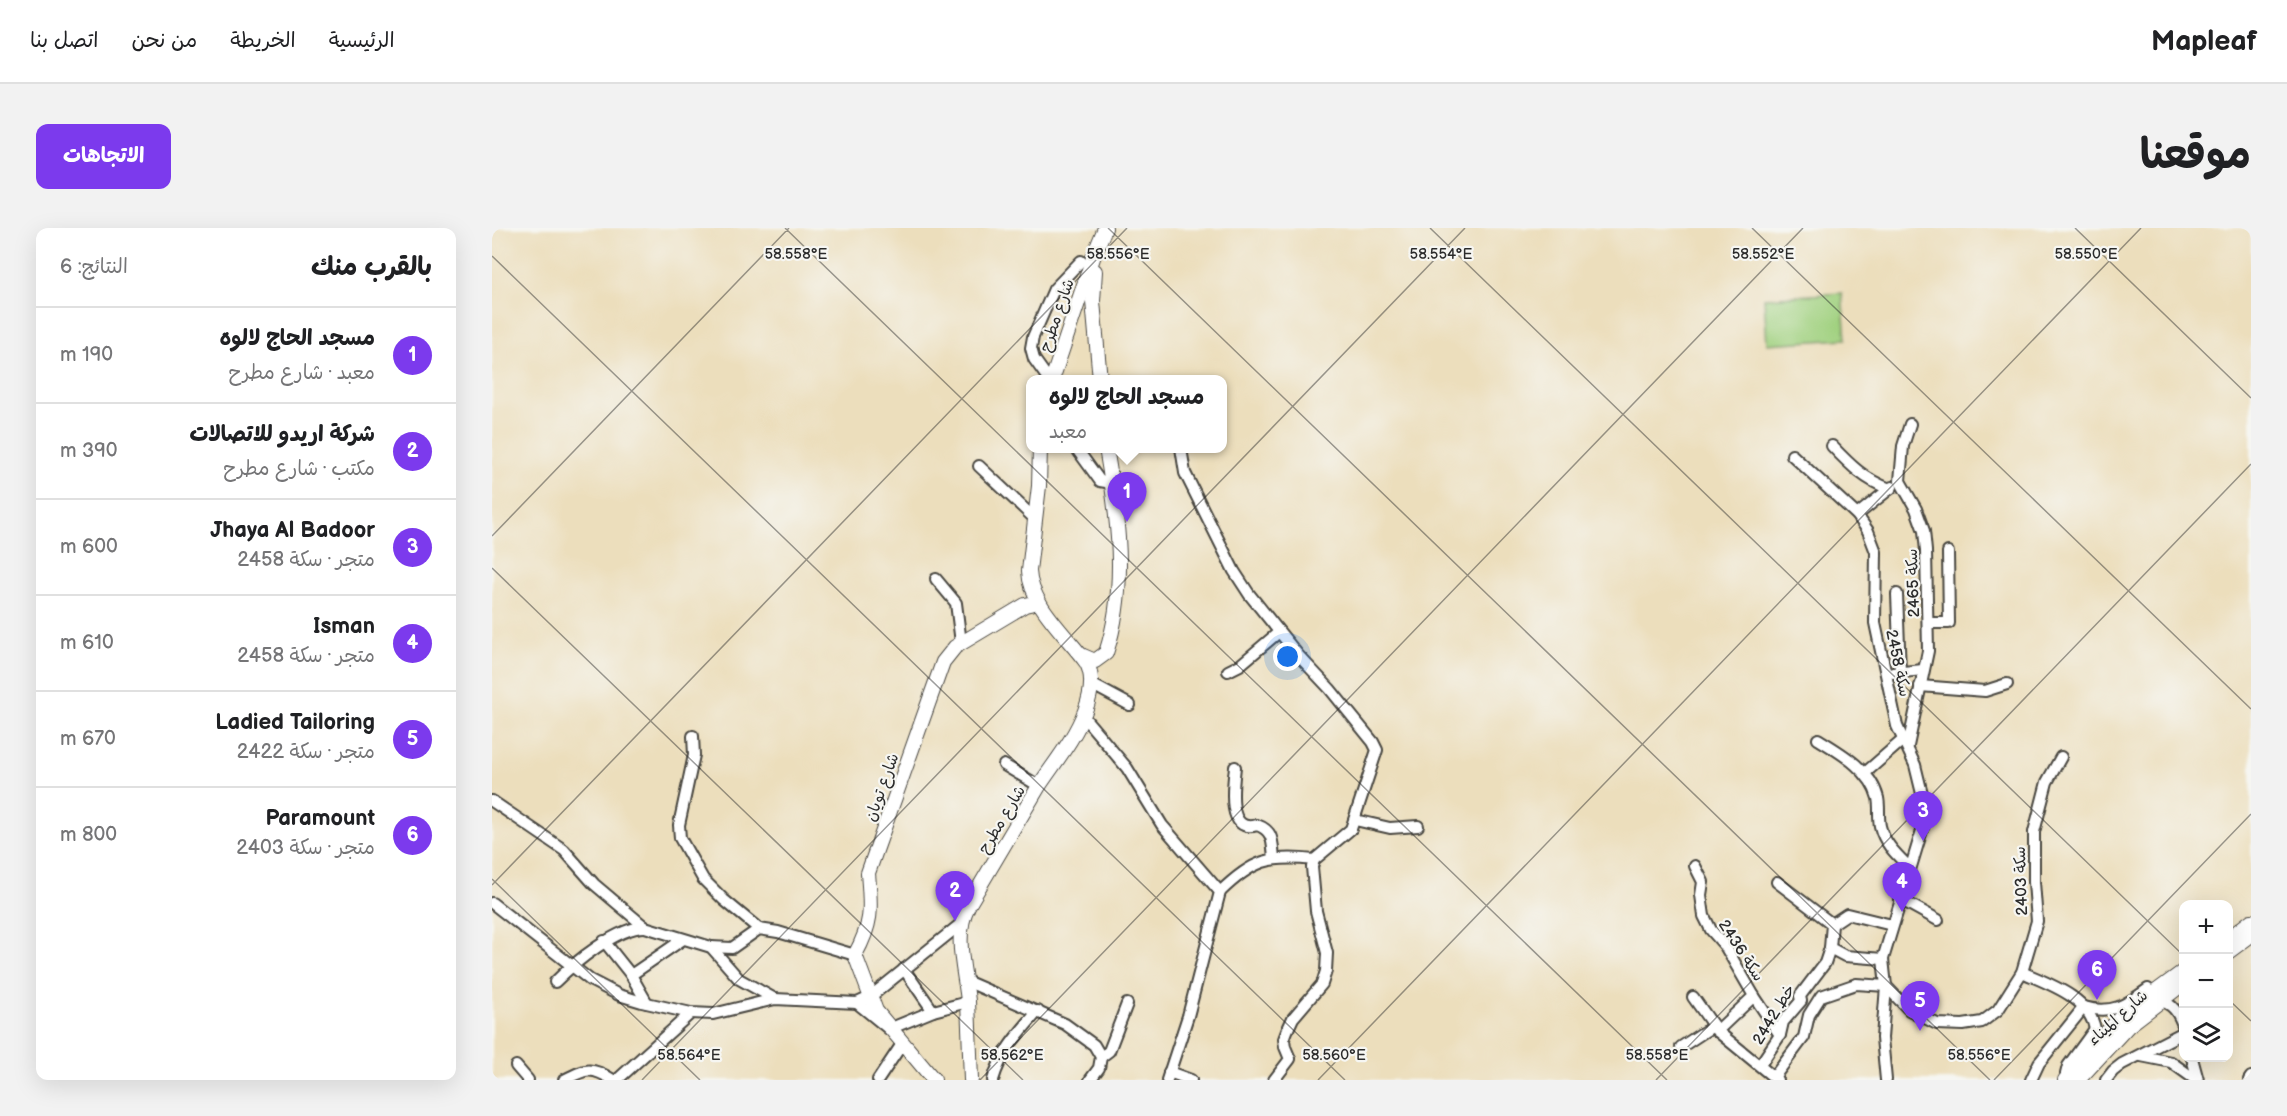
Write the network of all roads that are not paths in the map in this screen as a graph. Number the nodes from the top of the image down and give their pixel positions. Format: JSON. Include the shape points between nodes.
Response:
{"nodes":[{"id":1,"x":1105,"y":228,"type":"edge"},
{"id":2,"x":1112,"y":228,"type":"edge"},
{"id":3,"x":1087,"y":258,"type":"junction"},
{"id":4,"x":1072,"y":322,"type":"junction"},
{"id":5,"x":1095,"y":324,"type":"junction"},
{"id":6,"x":1046,"y":375,"type":"edge"},
{"id":7,"x":1052,"y":375,"type":"edge"},
{"id":8,"x":1100,"y":375,"type":"edge"},
{"id":9,"x":1910,"y":424,"type":"dead end"},
{"id":10,"x":1832,"y":446,"type":"dead end"},
{"id":11,"x":1040,"y":453,"type":"edge"},
{"id":12,"x":1080,"y":453,"type":"edge"},
{"id":13,"x":1107,"y":453,"type":"edge"},
{"id":14,"x":1183,"y":453,"type":"edge"},
{"id":15,"x":1792,"y":455,"type":"dead end"},
{"id":16,"x":979,"y":466,"type":"dead end"},
{"id":17,"x":1900,"y":481,"type":"junction"},
{"id":18,"x":1112,"y":483,"type":"junction"},
{"id":19,"x":1890,"y":489,"type":"junction"},
{"id":20,"x":1857,"y":515,"type":"junction"},
{"id":21,"x":1034,"y":518,"type":"junction"},
{"id":22,"x":1948,"y":552,"type":"dead end"},
{"id":23,"x":936,"y":579,"type":"dead end"},
{"id":24,"x":1897,"y":594,"type":"dead end"},
{"id":25,"x":1039,"y":602,"type":"junction"},
{"id":26,"x":1928,"y":623,"type":"junction"},
{"id":27,"x":1279,"y":632,"type":"junction"},
{"id":28,"x":961,"y":643,"type":"junction"},
{"id":29,"x":1081,"y":655,"type":"junction"},
{"id":30,"x":1923,"y":670,"type":"junction"},
{"id":31,"x":1228,"y":671,"type":"dead end"},
{"id":32,"x":1900,"y":672,"type":"junction"},
{"id":33,"x":1887,"y":673,"type":"junction"},
{"id":34,"x":1091,"y":684,"type":"junction"},
{"id":35,"x":2007,"y":684,"type":"dead end"},
{"id":36,"x":1920,"y":686,"type":"junction"},
{"id":37,"x":1130,"y":705,"type":"dead end"},
{"id":38,"x":1083,"y":716,"type":"junction"},
{"id":39,"x":693,"y":736,"type":"dead end"},
{"id":40,"x":1818,"y":740,"type":"dead end"},
{"id":41,"x":1906,"y":743,"type":"junction"},
{"id":42,"x":2061,"y":757,"type":"dead end"},
{"id":43,"x":1004,"y":765,"type":"dead end"},
{"id":44,"x":1235,"y":767,"type":"dead end"},
{"id":45,"x":1865,"y":773,"type":"junction"},
{"id":46,"x":1040,"y":786,"type":"junction"},
{"id":47,"x":492,"y":801,"type":"edge"},
{"id":48,"x":1355,"y":820,"type":"junction"},
{"id":49,"x":1418,"y":826,"type":"dead end"},
{"id":50,"x":1274,"y":858,"type":"junction"},
{"id":51,"x":1314,"y":860,"type":"junction"},
{"id":52,"x":1695,"y":866,"type":"dead end"},
{"id":53,"x":1911,"y":868,"type":"junction"},
{"id":54,"x":1777,"y":882,"type":"dead end"},
{"id":55,"x":1220,"y":892,"type":"junction"},
{"id":56,"x":1900,"y":899,"type":"junction"},
{"id":57,"x":492,"y":903,"type":"edge"},
{"id":58,"x":1938,"y":920,"type":"dead end"},
{"id":59,"x":2251,"y":921,"type":"edge"},
{"id":60,"x":962,"y":923,"type":"junction"},
{"id":61,"x":1832,"y":924,"type":"junction"},
{"id":62,"x":1892,"y":925,"type":"junction"},
{"id":63,"x":645,"y":927,"type":"junction"},
{"id":64,"x":759,"y":929,"type":"junction"},
{"id":65,"x":2251,"y":935,"type":"edge"},
{"id":66,"x":2233,"y":936,"type":"edge"},
{"id":67,"x":682,"y":940,"type":"junction"},
{"id":68,"x":604,"y":941,"type":"junction"},
{"id":69,"x":711,"y":947,"type":"junction"},
{"id":70,"x":1830,"y":948,"type":"junction"},
{"id":71,"x":2233,"y":949,"type":"edge"},
{"id":72,"x":855,"y":955,"type":"junction"},
{"id":73,"x":1883,"y":959,"type":"junction"},
{"id":74,"x":574,"y":967,"type":"junction"},
{"id":75,"x":904,"y":969,"type":"junction"},
{"id":76,"x":2022,"y":972,"type":"junction"},
{"id":77,"x":2179,"y":973,"type":"edge"},
{"id":78,"x":2179,"y":974,"type":"edge"},
{"id":79,"x":631,"y":975,"type":"junction"},
{"id":80,"x":966,"y":981,"type":"junction"},
{"id":81,"x":555,"y":982,"type":"dead end"},
{"id":82,"x":1886,"y":986,"type":"junction"},
{"id":83,"x":2179,"y":986,"type":"edge"},
{"id":84,"x":1754,"y":996,"type":"junction"},
{"id":85,"x":1693,"y":997,"type":"dead end"},
{"id":86,"x":775,"y":999,"type":"junction"},
{"id":87,"x":863,"y":1000,"type":"junction"},
{"id":88,"x":2158,"y":1001,"type":"junction"},
{"id":89,"x":968,"y":1002,"type":"junction"},
{"id":90,"x":647,"y":1003,"type":"junction"},
{"id":91,"x":1127,"y":1004,"type":"dead end"},
{"id":92,"x":2084,"y":1007,"type":"junction"},
{"id":93,"x":933,"y":1011,"type":"junction"},
{"id":94,"x":1038,"y":1011,"type":"junction"},
{"id":95,"x":691,"y":1013,"type":"junction"},
{"id":96,"x":2179,"y":1018,"type":"edge"},
{"id":97,"x":1715,"y":1028,"type":"junction"},
{"id":98,"x":889,"y":1029,"type":"junction"},
{"id":99,"x":2179,"y":1034,"type":"edge"},
{"id":100,"x":1780,"y":1035,"type":"junction"},
{"id":101,"x":902,"y":1044,"type":"junction"},
{"id":102,"x":1681,"y":1047,"type":"dead end"},
{"id":103,"x":2141,"y":1056,"type":"junction"},
{"id":104,"x":1101,"y":1057,"type":"junction"},
{"id":105,"x":2193,"y":1062,"type":"edge"},
{"id":106,"x":1760,"y":1065,"type":"junction"},
{"id":107,"x":516,"y":1066,"type":"dead end"},
{"id":108,"x":1168,"y":1076,"type":"edge"},
{"id":109,"x":1775,"y":1078,"type":"edge"},
{"id":110,"x":1093,"y":1079,"type":"edge"},
{"id":111,"x":528,"y":1080,"type":"edge"},
{"id":112,"x":564,"y":1080,"type":"edge"},
{"id":113,"x":613,"y":1080,"type":"edge"},
{"id":114,"x":617,"y":1080,"type":"edge"},
{"id":115,"x":878,"y":1080,"type":"edge"},
{"id":116,"x":934,"y":1080,"type":"edge"},
{"id":117,"x":971,"y":1080,"type":"edge"},
{"id":118,"x":993,"y":1080,"type":"edge"},
{"id":119,"x":1191,"y":1080,"type":"edge"},
{"id":120,"x":1274,"y":1080,"type":"edge"},
{"id":121,"x":1886,"y":1080,"type":"edge"},
{"id":122,"x":2031,"y":1080,"type":"edge"},
{"id":123,"x":2065,"y":1080,"type":"edge"},
{"id":124,"x":2078,"y":1080,"type":"edge"},
{"id":125,"x":2106,"y":1080,"type":"edge"},
{"id":126,"x":2197,"y":1080,"type":"edge"}],
"edges":[{"from":1,"to":3,"type":"main road","name":"شارع مطرح"},
{"from":2,"to":5,"type":"main road","name":"شارع مطرح","via":[[1094,280]]},
{"from":3,"to":4,"type":"main road","name":"شارع مطرح"},
{"from":3,"to":6,"type":"street","via":[[1054,289],[1033,337],[1034,359]]},
{"from":4,"to":5,"type":"main road","via":[[1086,318]]},
{"from":4,"to":7,"type":"main road","name":"شارع مطرح"},
{"from":5,"to":8,"type":"main road","name":"شارع مطرح"},
{"from":9,"to":17,"type":"street","via":[[1903,446]]},
{"from":10,"to":19,"type":"street","via":[[1858,473]]},
{"from":11,"to":21,"type":"main road"},
{"from":12,"to":18,"type":"street","via":[[1100,481]]},
{"from":13,"to":18,"type":"main road"},
{"from":14,"to":27,"type":"street","via":[[1185,473],[1234,571]]},
{"from":15,"to":20,"type":"street","name":"سكة 2458"},
{"from":16,"to":21,"type":"street"},
{"from":17,"to":19,"type":"street"},
{"from":17,"to":26,"type":"street","name":"سكة 2465","via":[[1924,531]]},
{"from":18,"to":29,"type":"main road","via":[[1120,567],[1115,614],[1103,657],[1091,660]]},
{"from":19,"to":20,"type":"street"},
{"from":20,"to":33,"type":"street","name":"سكة 2458","via":[[1876,552],[1875,623]]},
{"from":21,"to":25,"type":"main road","via":[[1029,571],[1030,584]]},
{"from":22,"to":26,"type":"street","via":[[1949,623]]},
{"from":23,"to":28,"type":"street","via":[[956,603]]},
{"from":24,"to":32,"type":"street"},
{"from":25,"to":28,"type":"main road","name":"شارع تويان","via":[[1025,605]]},
{"from":25,"to":29,"type":"main road"},
{"from":26,"to":30,"type":"street","name":"سكة 2465"},
{"from":27,"to":31,"type":"street"},
{"from":27,"to":48,"type":"street","via":[[1377,750]]},
{"from":28,"to":72,"type":"main road","name":"شارع تويان","via":[[943,662],[868,873],[871,908],[867,933]]},
{"from":29,"to":34,"type":"main road","via":[[1089,667]]},
{"from":30,"to":32,"type":"street"},
{"from":30,"to":36,"type":"street","name":"سكة 2465"},
{"from":32,"to":33,"type":"street"},
{"from":33,"to":41,"type":"street","name":"سكة 2458","via":[[1897,726]]},
{"from":34,"to":37,"type":"street"},
{"from":34,"to":38,"type":"main road","name":"شارع مطرح"},
{"from":35,"to":36,"type":"street","via":[[1984,691]]},
{"from":36,"to":41,"type":"street","name":"سكة 2465"},
{"from":38,"to":46,"type":"main road","name":"شارع مطرح"},
{"from":38,"to":55,"type":"street","via":[[1127,768],[1162,825]]},
{"from":39,"to":64,"type":"street","via":[[693,764],[679,825],[680,837],[703,879]]},
{"from":40,"to":45,"type":"street"},
{"from":41,"to":45,"type":"street"},
{"from":41,"to":53,"type":"street","name":"سكة 2458","via":[[1927,814]]},
{"from":42,"to":76,"type":"street","name":"سكة 2403","via":[[2047,782],[2034,832],[2037,921]]},
{"from":43,"to":46,"type":"street"},
{"from":44,"to":50,"type":"street","via":[[1232,794],[1237,822],[1268,831]]},
{"from":45,"to":53,"type":"street","via":[[1878,796],[1880,828],[1892,850]]},
{"from":46,"to":60,"type":"main road","name":"شارع مطرح","via":[[968,906]]},
{"from":47,"to":63,"type":"street","via":[[564,850],[594,884]]},
{"from":48,"to":49,"type":"street","via":[[1390,828]]},
{"from":48,"to":51,"type":"street","via":[[1345,836]]},
{"from":50,"to":51,"type":"street"},
{"from":50,"to":55,"type":"street","via":[[1241,872]]},
{"from":51,"to":120,"type":"street","via":[[1316,912],[1328,953],[1326,971],[1322,984],[1290,1025],[1284,1040],[1290,1059]]},
{"from":52,"to":84,"type":"street","name":"سكة 2436","via":[[1703,882],[1704,916]]},
{"from":53,"to":56,"type":"street","name":"سكة 2458"},
{"from":54,"to":61,"type":"street"},
{"from":55,"to":108,"type":"street"},
{"from":56,"to":58,"type":"street"},
{"from":56,"to":62,"type":"street","name":"سكة 2458"},
{"from":57,"to":74,"type":"street"},
{"from":59,"to":66,"type":"main road"},
{"from":60,"to":75,"type":"street"},
{"from":60,"to":80,"type":"main road","name":"شارع مطرح"},
{"from":61,"to":62,"type":"street","via":[[1847,914]]},
{"from":61,"to":70,"type":"street"},
{"from":62,"to":73,"type":"street","name":"سكة 2458"},
{"from":63,"to":67,"type":"street"},
{"from":63,"to":68,"type":"street"},
{"from":64,"to":69,"type":"street","via":[[732,948]]},
{"from":64,"to":72,"type":"street"},
{"from":65,"to":71,"type":"main road"},
{"from":67,"to":69,"type":"street"},
{"from":67,"to":79,"type":"street"},
{"from":68,"to":74,"type":"street"},
{"from":68,"to":79,"type":"street"},
{"from":69,"to":86,"type":"street","via":[[739,979]]},
{"from":70,"to":73,"type":"street","via":[[1845,956]]},
{"from":70,"to":100,"type":"street","name":"2442 خط","via":[[1825,963],[1800,996],[1801,1001],[1783,1022]]},
{"from":72,"to":87,"type":"main road"},
{"from":73,"to":82,"type":"street","name":"سكة 2458"},
{"from":74,"to":81,"type":"street"},
{"from":74,"to":90,"type":"street","via":[[590,980]]},
{"from":75,"to":87,"type":"street"},
{"from":75,"to":93,"type":"street"},
{"from":76,"to":82,"type":"street","name":"سكة 2403","via":[[1998,1010],[1982,1022],[1963,1025],[1924,1019],[1909,1010]]},
{"from":76,"to":92,"type":"street","via":[[2066,993]]},
{"from":77,"to":92,"type":"street","via":[[2113,1010]]},
{"from":78,"to":123,"type":"main road","name":"شارع الميناء","via":[[2120,1018]]},
{"from":79,"to":90,"type":"street"},
{"from":80,"to":89,"type":"main road","name":"شارع مطرح"},
{"from":80,"to":94,"type":"street"},
{"from":82,"to":109,"type":"street","via":[[1856,984],[1821,996],[1809,1015],[1804,1037]]},
{"from":82,"to":121,"type":"street","name":"سكة 2458","via":[[1882,1038]]},
{"from":83,"to":88,"type":"main road","name":"شارع الميناء"},
{"from":84,"to":97,"type":"street","name":"سكة 2436"},
{"from":84,"to":100,"type":"street"},
{"from":85,"to":97,"type":"street"},
{"from":86,"to":87,"type":"street"},
{"from":86,"to":95,"type":"street","via":[[713,1014]]},
{"from":87,"to":98,"type":"main road"},
{"from":88,"to":96,"type":"street","via":[[2168,1002]]},
{"from":88,"to":124,"type":"main road","name":"شارع الميناء","via":[[2128,1026]]},
{"from":89,"to":93,"type":"street"},
{"from":89,"to":117,"type":"main road","name":"شارع مطرح"},
{"from":90,"to":95,"type":"street"},
{"from":91,"to":104,"type":"street","via":[[1108,1051]]},
{"from":92,"to":122,"type":"street","via":[[2039,1063]]},
{"from":92,"to":123,"type":"street","via":[[2093,1018],[2095,1029],[2068,1066]]},
{"from":93,"to":98,"type":"street"},
{"from":94,"to":104,"type":"street","via":[[1094,1045]]},
{"from":94,"to":118,"type":"street","via":[[1008,1046]]},
{"from":95,"to":114,"type":"street"},
{"from":97,"to":102,"type":"street","name":"سكة 2436"},
{"from":97,"to":106,"type":"street"},
{"from":98,"to":101,"type":"main road"},
{"from":99,"to":103,"type":"street"},
{"from":100,"to":106,"type":"street","name":"2442 خط"},
{"from":101,"to":115,"type":"street"},
{"from":101,"to":116,"type":"main road"},
{"from":103,"to":125,"type":"street","via":[[2122,1064]]},
{"from":103,"to":126,"type":"street","via":[[2171,1062]]},
{"from":104,"to":110,"type":"street"},
{"from":105,"to":126,"type":"street"},
{"from":106,"to":109,"type":"street"},
{"from":107,"to":111,"type":"street"},
{"from":108,"to":119,"type":"street"},
{"from":112,"to":113,"type":"street","via":[[591,1069]]}]}
